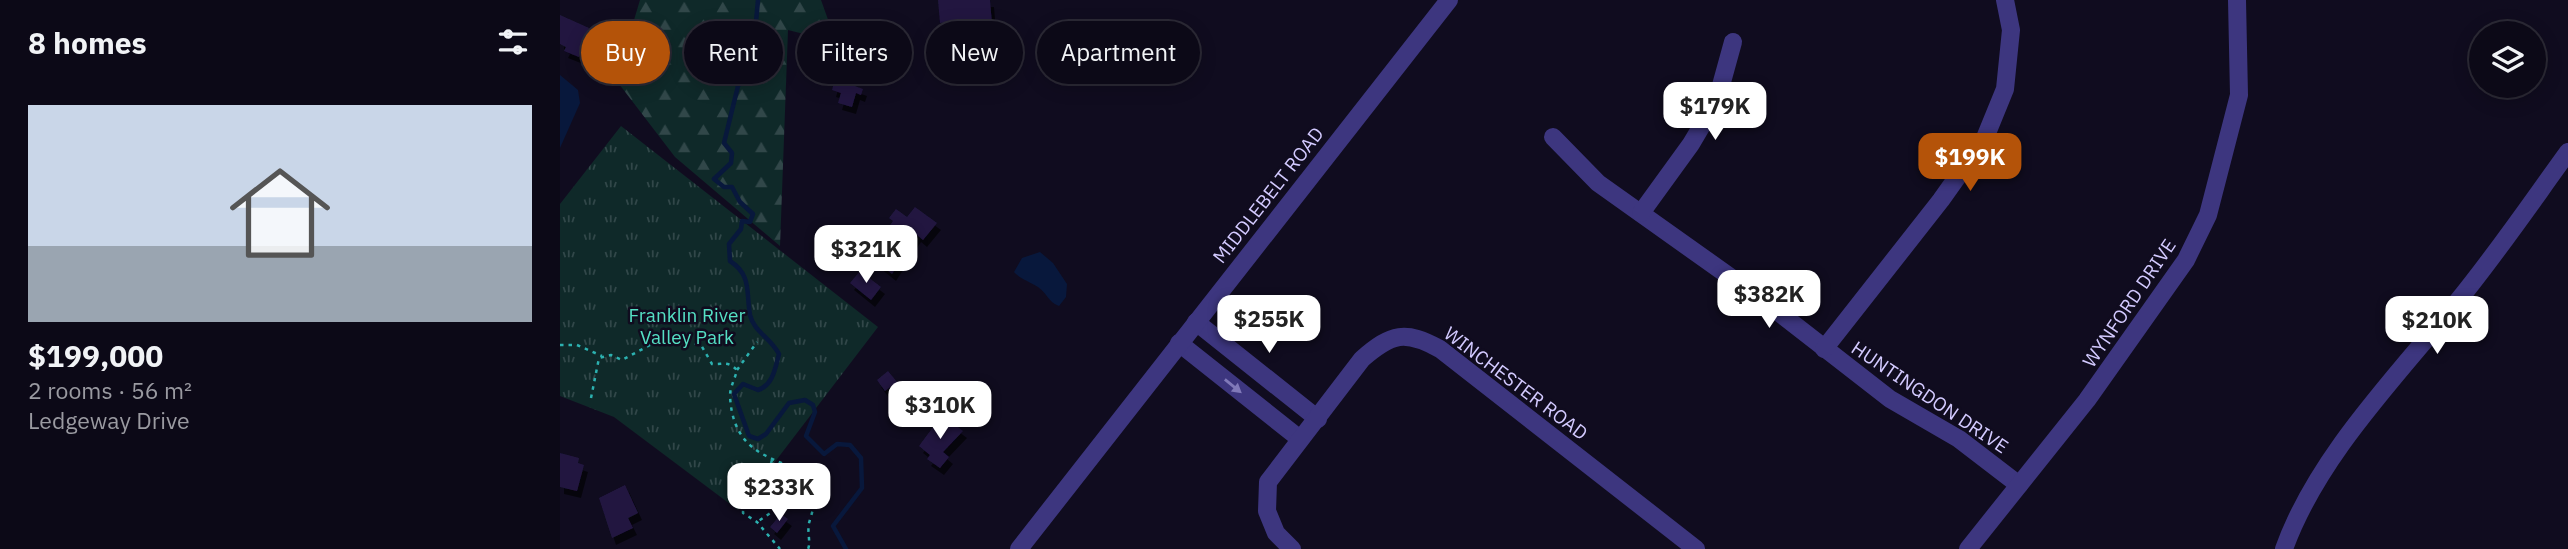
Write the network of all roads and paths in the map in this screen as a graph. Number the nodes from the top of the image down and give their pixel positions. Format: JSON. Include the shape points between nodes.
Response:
{"nodes":[{"id":1,"x":1449,"y":0,"type":"edge"},
{"id":2,"x":2005,"y":0,"type":"edge"},
{"id":3,"x":2237,"y":0,"type":"edge"},
{"id":4,"x":1733,"y":42,"type":"dead end"},
{"id":5,"x":1553,"y":137,"type":"dead end"},
{"id":6,"x":2568,"y":152,"type":"edge"},
{"id":7,"x":1640,"y":213,"type":"junction"},
{"id":8,"x":1196,"y":323,"type":"junction"},
{"id":9,"x":757,"y":342,"type":"dead end"},
{"id":10,"x":1179,"y":343,"type":"junction"},
{"id":11,"x":560,"y":345,"type":"edge"},
{"id":12,"x":1824,"y":349,"type":"junction"},
{"id":13,"x":602,"y":356,"type":"junction"},
{"id":14,"x":737,"y":370,"type":"junction"},
{"id":15,"x":591,"y":398,"type":"dead end"},
{"id":16,"x":1309,"y":429,"type":"junction"},
{"id":17,"x":772,"y":460,"type":"junction"},
{"id":18,"x":2019,"y":485,"type":"junction"},
{"id":19,"x":751,"y":489,"type":"junction"},
{"id":20,"x":757,"y":522,"type":"junction"},
{"id":21,"x":780,"y":549,"type":"edge"},
{"id":22,"x":808,"y":549,"type":"edge"},
{"id":23,"x":1019,"y":549,"type":"edge"},
{"id":24,"x":1292,"y":549,"type":"edge"},
{"id":25,"x":1696,"y":549,"type":"edge"},
{"id":26,"x":1968,"y":549,"type":"edge"},
{"id":27,"x":2284,"y":549,"type":"edge"}],
"edges":[{"from":1,"to":8,"type":"street","name":"MIDDLEBELT ROAD"},
{"from":2,"to":12,"type":"street","via":[[2011,30],[2005,89],[1984,138]]},
{"from":3,"to":18,"type":"street","name":"WYNFORD DRIVE","via":[[2239,94],[2208,215],[2157,304]]},
{"from":4,"to":7,"type":"street","via":[[1717,100]]},
{"from":5,"to":7,"type":"street","name":"HUNTINGDON DRIVE","via":[[1598,183]]},
{"from":6,"to":27,"type":"street","via":[[2506,242],[2378,396],[2319,480]]},
{"from":7,"to":12,"type":"street","name":"HUNTINGDON DRIVE"},
{"from":8,"to":10,"type":"street","name":"MIDDLEBELT ROAD"},
{"from":8,"to":16,"type":"street"},
{"from":9,"to":14,"type":"path"},
{"from":10,"to":16,"type":"street","one_way":true},
{"from":10,"to":23,"type":"street","name":"MIDDLEBELT ROAD"},
{"from":11,"to":13,"type":"path","via":[[576,345]]},
{"from":12,"to":18,"type":"street","name":"HUNTINGDON DRIVE"},
{"from":13,"to":14,"type":"path","via":[[622,360],[671,337],[701,345],[712,364],[725,362]]},
{"from":13,"to":15,"type":"path"},
{"from":14,"to":17,"type":"path","via":[[730,396],[737,429],[761,456]]},
{"from":16,"to":24,"type":"street","name":"WINCHESTER ROAD","via":[[1268,482],[1267,511],[1276,533]]},
{"from":16,"to":25,"type":"street","name":"WINCHESTER ROAD","via":[[1362,359],[1397,336],[1418,337],[1440,349]]},
{"from":17,"to":19,"type":"path"},
{"from":17,"to":22,"type":"path","via":[[798,472],[813,489]]},
{"from":18,"to":26,"type":"street","name":"WYNFORD DRIVE"},
{"from":19,"to":20,"type":"path","via":[[743,513]]},
{"from":19,"to":20,"type":"path","via":[[778,508]]},
{"from":20,"to":21,"type":"path"}]}
